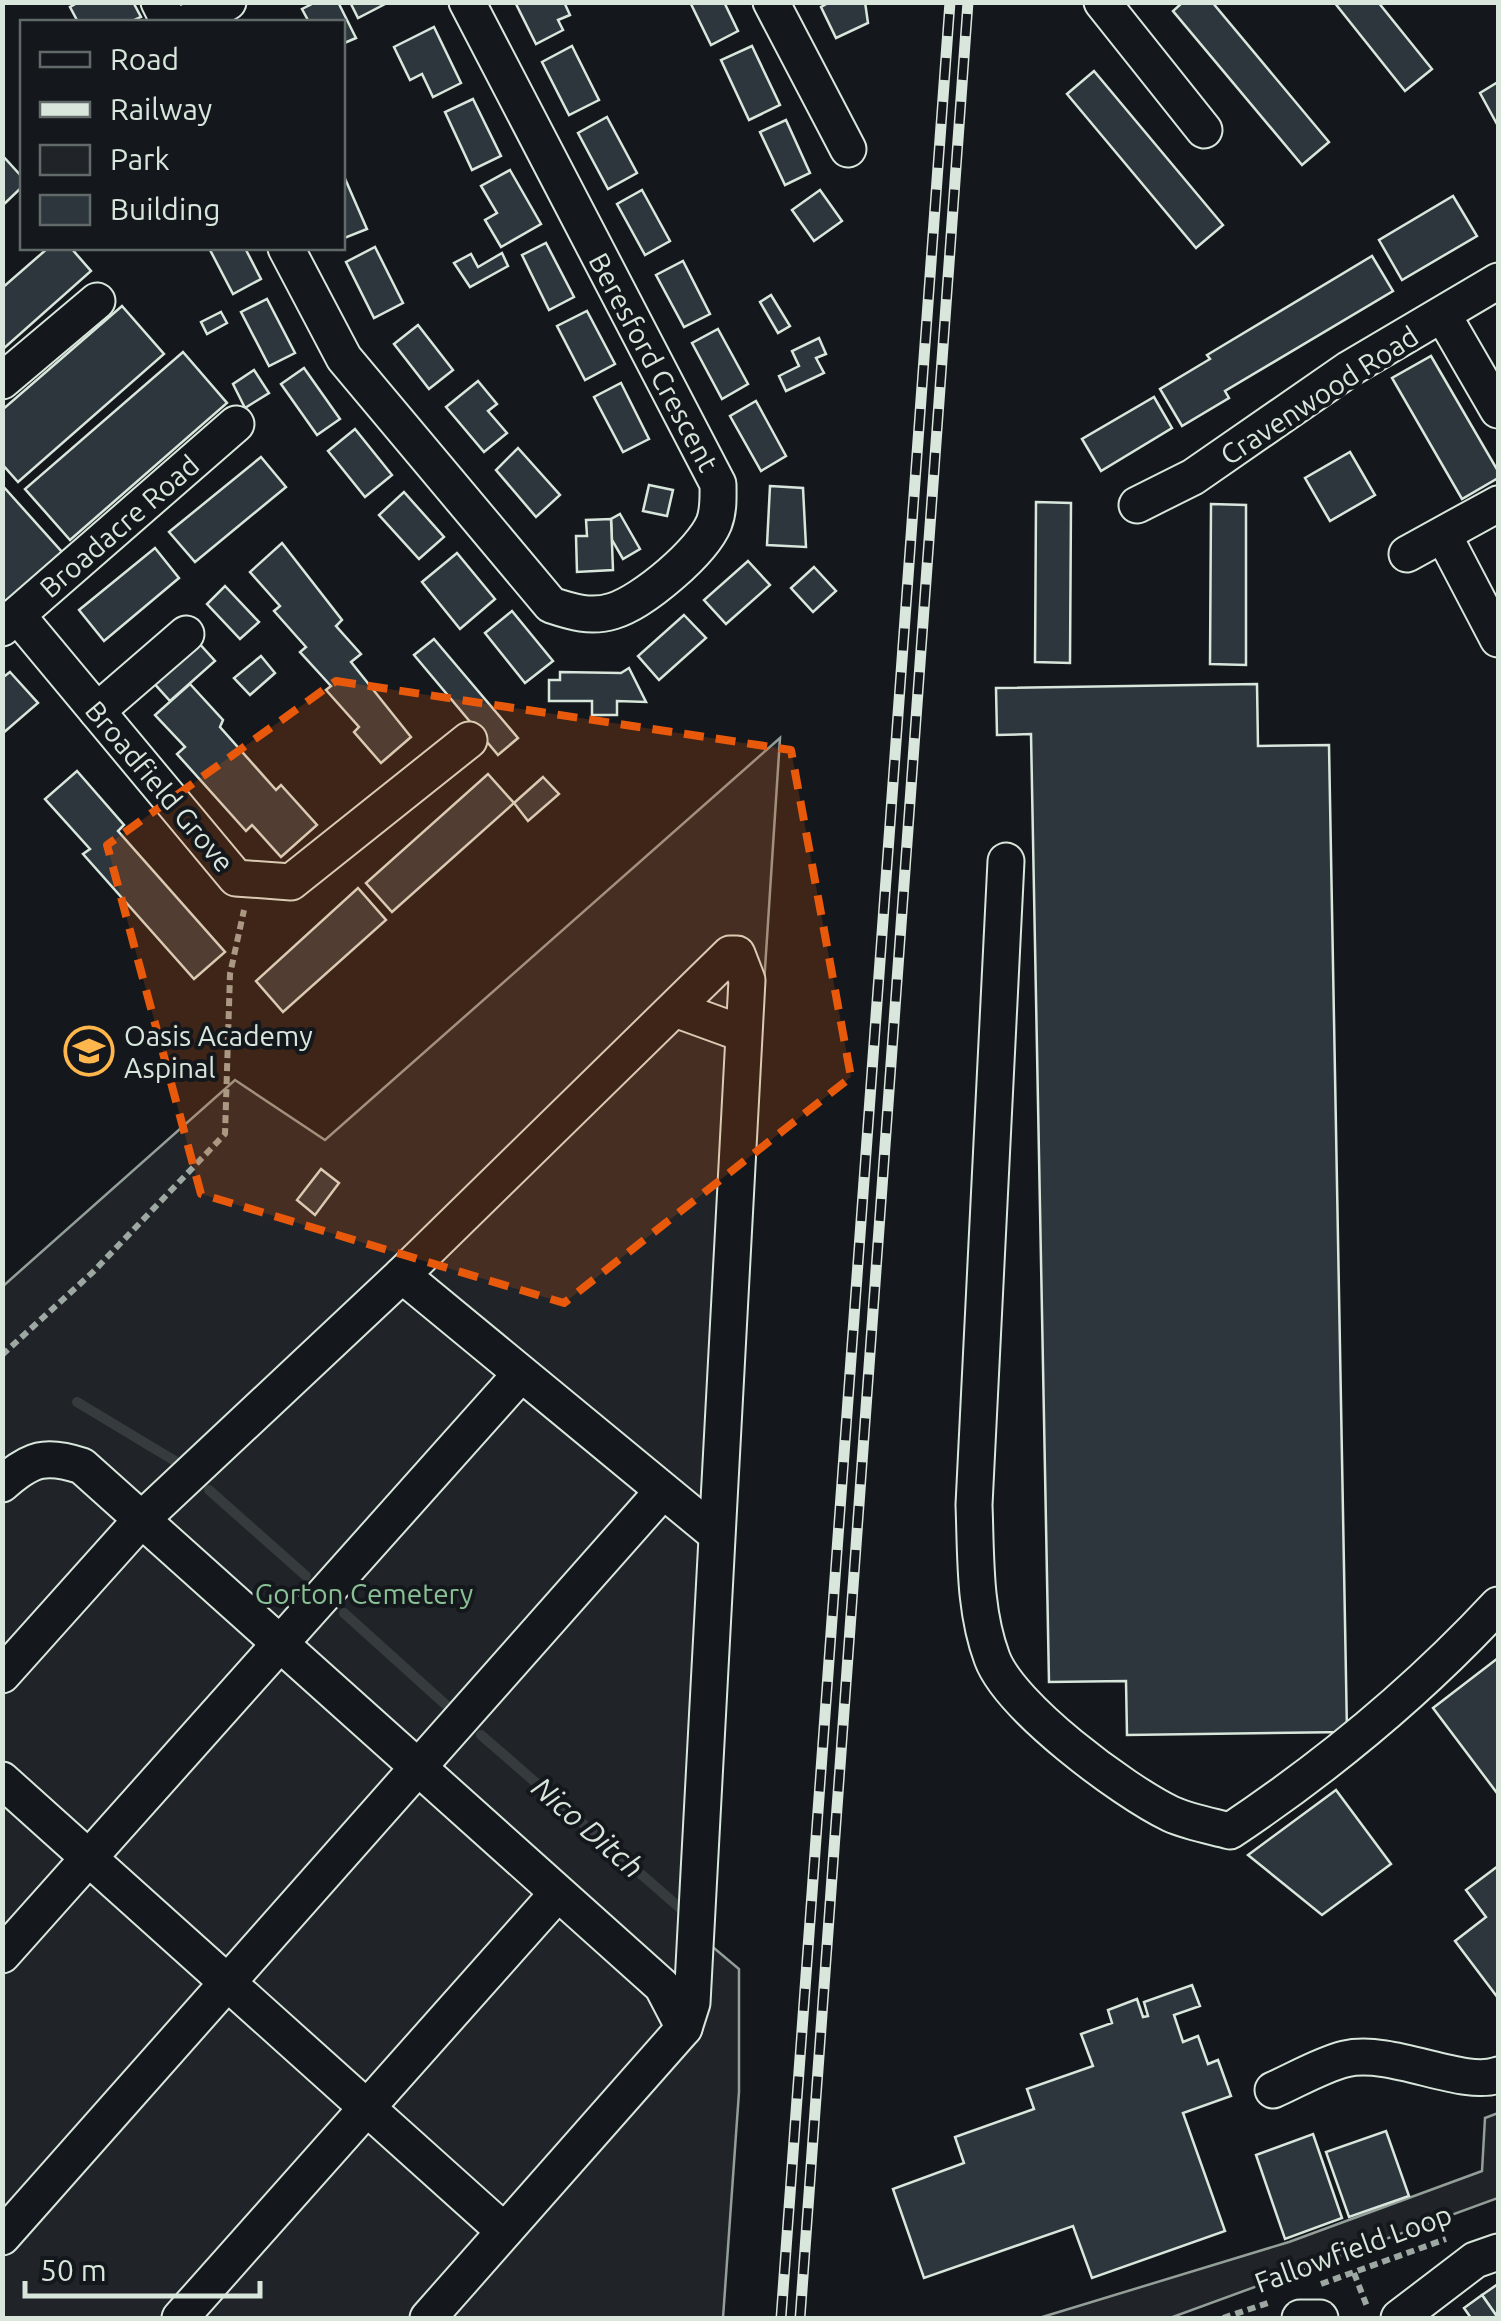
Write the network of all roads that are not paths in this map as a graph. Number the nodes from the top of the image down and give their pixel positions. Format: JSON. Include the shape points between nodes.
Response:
{"nodes":[{"id":1,"x":228,"y":2,"type":"edge"},
{"id":2,"x":468,"y":2,"type":"edge"},
{"id":3,"x":771,"y":2,"type":"edge"},
{"id":4,"x":1097,"y":6,"type":"edge"},
{"id":5,"x":192,"y":20,"type":"edge"},
{"id":6,"x":1204,"y":130,"type":"dead end"},
{"id":7,"x":848,"y":149,"type":"dead end"},
{"id":8,"x":287,"y":250,"type":"edge"},
{"id":9,"x":1495,"y":291,"type":"edge"},
{"id":10,"x":97,"y":301,"type":"dead end"},
{"id":11,"x":1443,"y":314,"type":"junction"},
{"id":12,"x":2,"y":380,"type":"edge"},
{"id":13,"x":1498,"y":410,"type":"edge"},
{"id":14,"x":236,"y":424,"type":"dead end"},
{"id":15,"x":1137,"y":504,"type":"dead end"},
{"id":16,"x":1498,"y":504,"type":"edge"},
{"id":17,"x":1444,"y":536,"type":"junction"},
{"id":18,"x":1407,"y":554,"type":"dead end"},
{"id":19,"x":10,"y":622,"type":"edge"},
{"id":20,"x":186,"y":634,"type":"dead end"},
{"id":21,"x":1498,"y":639,"type":"edge"},
{"id":22,"x":97,"y":711,"type":"junction"},
{"id":23,"x":470,"y":740,"type":"dead end"},
{"id":24,"x":1006,"y":861,"type":"dead end"},
{"id":25,"x":675,"y":1010,"type":"junction"},
{"id":26,"x":741,"y":1033,"type":"junction"},
{"id":27,"x":402,"y":1275,"type":"junction"},
{"id":28,"x":520,"y":1375,"type":"junction"},
{"id":29,"x":2,"y":1484,"type":"edge"},
{"id":30,"x":662,"y":1492,"type":"junction"},
{"id":31,"x":141,"y":1520,"type":"junction"},
{"id":32,"x":716,"y":1534,"type":"junction"},
{"id":33,"x":1498,"y":1605,"type":"edge"},
{"id":34,"x":282,"y":1646,"type":"junction"},
{"id":35,"x":2,"y":1675,"type":"edge"},
{"id":36,"x":420,"y":1768,"type":"junction"},
{"id":37,"x":2,"y":1780,"type":"edge"},
{"id":38,"x":89,"y":1858,"type":"junction"},
{"id":39,"x":557,"y":1894,"type":"junction"},
{"id":40,"x":2,"y":1956,"type":"edge"},
{"id":41,"x":228,"y":1983,"type":"junction"},
{"id":42,"x":684,"y":2028,"type":"junction"},
{"id":43,"x":1498,"y":2075,"type":"edge"},
{"id":44,"x":1273,"y":2090,"type":"dead end"},
{"id":45,"x":368,"y":2106,"type":"junction"},
{"id":46,"x":504,"y":2231,"type":"junction"},
{"id":47,"x":2,"y":2237,"type":"edge"},
{"id":48,"x":1498,"y":2252,"type":"edge"},
{"id":49,"x":1318,"y":2302,"type":"edge"},
{"id":50,"x":1290,"y":2309,"type":"edge"},
{"id":51,"x":180,"y":2318,"type":"edge"},
{"id":52,"x":428,"y":2318,"type":"edge"},
{"id":53,"x":1398,"y":2318,"type":"edge"}],
"edges":[{"from":1,"to":5,"type":"street"},
{"from":2,"to":8,"type":"street","name":"Beresford Crescent","via":[[718,484],[706,538],[616,611],[582,615],[551,605],[344,358]]},
{"from":3,"to":7,"type":"street"},
{"from":4,"to":6,"type":"street"},
{"from":9,"to":11,"type":"street","name":"Cravenwood Road"},
{"from":10,"to":12,"type":"street"},
{"from":11,"to":13,"type":"street"},
{"from":11,"to":15,"type":"street","name":"Cravenwood Road","via":[[1348,369],[1193,477]]},
{"from":14,"to":19,"type":"street","name":"Broadacre Road"},
{"from":16,"to":17,"type":"street"},
{"from":17,"to":18,"type":"street"},
{"from":17,"to":21,"type":"street"},
{"from":19,"to":22,"type":"street","name":"Broadfield Grove"},
{"from":20,"to":22,"type":"street"},
{"from":22,"to":23,"type":"street","name":"Broadfield Grove","via":[[236,878],[291,882]]},
{"from":24,"to":33,"type":"street","via":[[974,1505],[977,1589],[992,1659],[1013,1696],[1122,1785],[1172,1815],[1230,1831],[1386,1717]]},
{"from":25,"to":26,"type":"street"},
{"from":25,"to":26,"type":"street","via":[[730,954],[738,954],[747,980]]},
{"from":25,"to":27,"type":"street"},
{"from":26,"to":32,"type":"street"},
{"from":27,"to":28,"type":"street"},
{"from":27,"to":31,"type":"street"},
{"from":28,"to":30,"type":"street"},
{"from":28,"to":34,"type":"street"},
{"from":29,"to":31,"type":"street","via":[[26,1463],[59,1458],[82,1466]]},
{"from":30,"to":32,"type":"street"},
{"from":30,"to":36,"type":"street"},
{"from":31,"to":34,"type":"street"},
{"from":31,"to":35,"type":"street"},
{"from":32,"to":42,"type":"street","via":[[692,2004]]},
{"from":34,"to":36,"type":"street"},
{"from":34,"to":38,"type":"street"},
{"from":36,"to":39,"type":"street"},
{"from":36,"to":41,"type":"street"},
{"from":37,"to":38,"type":"street"},
{"from":38,"to":40,"type":"street"},
{"from":38,"to":41,"type":"street"},
{"from":39,"to":42,"type":"street","via":[[662,1986]]},
{"from":39,"to":45,"type":"street"},
{"from":41,"to":45,"type":"street"},
{"from":41,"to":47,"type":"street"},
{"from":42,"to":46,"type":"street"},
{"from":43,"to":44,"type":"street","via":[[1485,2080],[1411,2062],[1346,2058]]},
{"from":45,"to":46,"type":"street"},
{"from":45,"to":51,"type":"street"},
{"from":46,"to":52,"type":"street"},
{"from":48,"to":53,"type":"street","via":[[1475,2260]]},
{"from":49,"to":50,"type":"street"}]}
